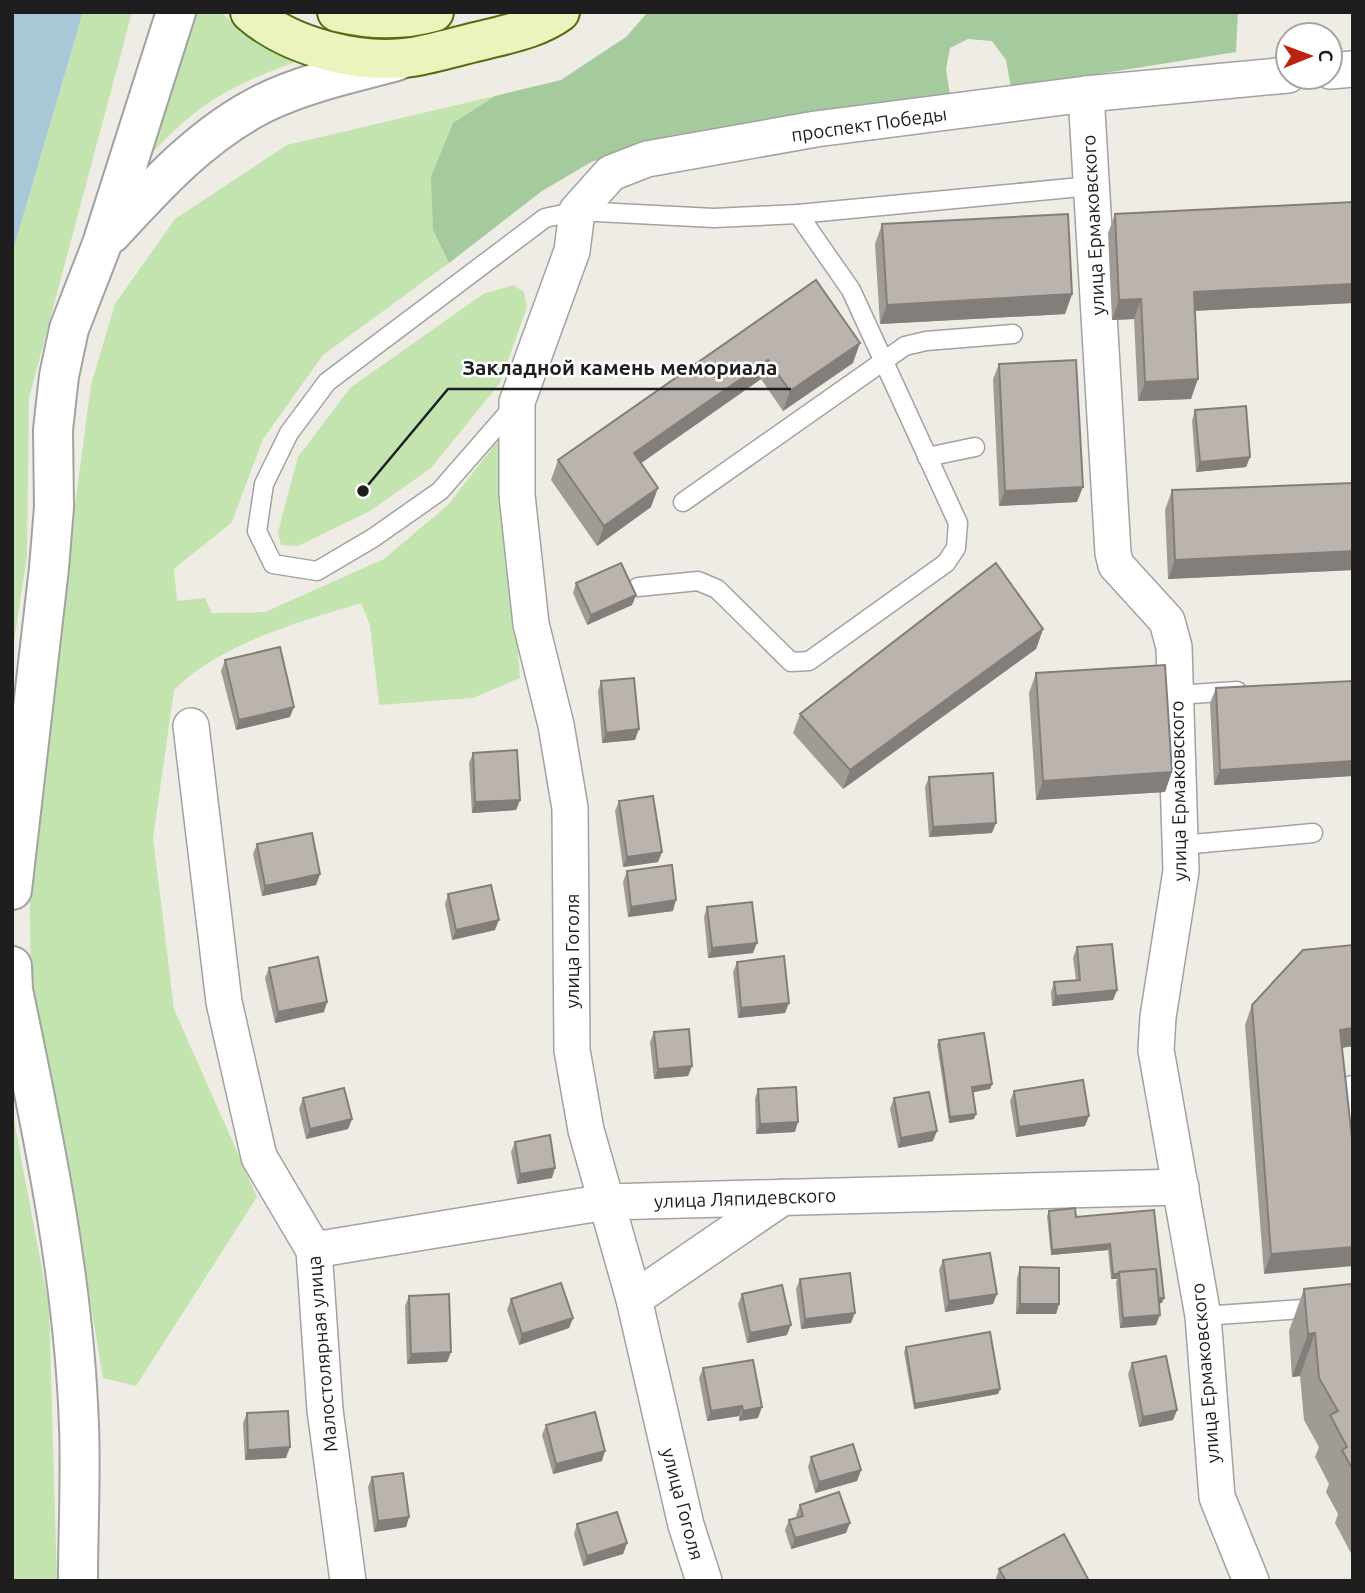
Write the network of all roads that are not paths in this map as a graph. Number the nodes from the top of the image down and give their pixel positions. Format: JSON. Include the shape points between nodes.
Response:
{"nodes":[{"id":1,"x":166,"y":12,"type":"edge"},
{"id":2,"x":176,"y":12,"type":"edge"},
{"id":3,"x":250,"y":12,"type":"edge"},
{"id":4,"x":337,"y":12,"type":"edge"},
{"id":5,"x":435,"y":12,"type":"edge"},
{"id":6,"x":560,"y":12,"type":"edge"},
{"id":7,"x":410,"y":57,"type":"junction"},
{"id":8,"x":1274,"y":76,"type":"edge"},
{"id":9,"x":1086,"y":94,"type":"junction"},
{"id":10,"x":1091,"y":186,"type":"junction"},
{"id":11,"x":577,"y":211,"type":"junction"},
{"id":12,"x":798,"y":214,"type":"junction"},
{"id":13,"x":102,"y":244,"type":"junction"},
{"id":14,"x":1013,"y":334,"type":"dead end"},
{"id":15,"x":882,"y":362,"type":"junction"},
{"id":16,"x":517,"y":402,"type":"junction"},
{"id":17,"x":975,"y":447,"type":"dead end"},
{"id":18,"x":927,"y":457,"type":"junction"},
{"id":19,"x":682,"y":502,"type":"dead end"},
{"id":20,"x":638,"y":587,"type":"dead end"},
{"id":21,"x":1249,"y":691,"type":"edge"},
{"id":22,"x":1176,"y":695,"type":"junction"},
{"id":23,"x":191,"y":726,"type":"dead end"},
{"id":24,"x":1313,"y":833,"type":"dead end"},
{"id":25,"x":1181,"y":845,"type":"junction"},
{"id":26,"x":12,"y":890,"type":"edge"},
{"id":27,"x":12,"y":966,"type":"edge"},
{"id":28,"x":1353,"y":1085,"type":"edge"},
{"id":29,"x":1353,"y":1119,"type":"edge"},
{"id":30,"x":1181,"y":1186,"type":"junction"},
{"id":31,"x":783,"y":1197,"type":"junction"},
{"id":32,"x":606,"y":1202,"type":"junction"},
{"id":33,"x":313,"y":1250,"type":"junction"},
{"id":34,"x":1353,"y":1294,"type":"edge"},
{"id":35,"x":634,"y":1298,"type":"junction"},
{"id":36,"x":1203,"y":1316,"type":"junction"},
{"id":37,"x":78,"y":1581,"type":"edge"},
{"id":38,"x":348,"y":1581,"type":"edge"},
{"id":39,"x":704,"y":1581,"type":"edge"},
{"id":40,"x":1251,"y":1581,"type":"edge"}],
"edges":[{"from":1,"to":13,"type":"street"},
{"from":2,"to":13,"type":"street"},
{"from":3,"to":7,"type":"main road","via":[[309,44],[340,52]]},
{"from":4,"to":5,"type":"main road","via":[[391,19]]},
{"from":6,"to":7,"type":"main road","via":[[523,30]]},
{"from":7,"to":13,"type":"street","via":[[265,102],[226,126],[161,180]]},
{"from":8,"to":9,"type":"street","name":"проспект Победы"},
{"from":9,"to":10,"type":"street","name":"улица Ермаковского"},
{"from":9,"to":11,"type":"street","name":"проспект Победы","via":[[816,129],[647,159],[611,173]]},
{"from":10,"to":12,"type":"lane"},
{"from":10,"to":22,"type":"street","name":"улица Ермаковского","via":[[1115,565],[1173,633]]},
{"from":11,"to":12,"type":"lane","via":[[714,218]]},
{"from":11,"to":16,"type":"street","name":"улица Гоголя","via":[[572,251]]},
{"from":11,"to":16,"type":"lane","via":[[545,218],[327,382],[289,433],[264,484],[257,531],[273,564],[317,571],[373,538],[440,491]]},
{"from":12,"to":15,"type":"lane","via":[[851,290]]},
{"from":13,"to":26,"type":"street","via":[[69,329],[59,376],[50,568]]},
{"from":14,"to":15,"type":"lane","via":[[926,341],[905,346]]},
{"from":15,"to":18,"type":"lane"},
{"from":15,"to":19,"type":"lane"},
{"from":16,"to":32,"type":"street","name":"улица Гоголя","via":[[517,495],[531,624],[556,725],[570,808],[572,1050],[586,1130]]},
{"from":17,"to":18,"type":"lane"},
{"from":18,"to":20,"type":"lane","via":[[958,523],[956,548],[946,563],[808,661],[791,662],[718,589],[698,581]]},
{"from":21,"to":22,"type":"lane"},
{"from":22,"to":25,"type":"street","name":"улица Ермаковского"},
{"from":23,"to":33,"type":"street","name":"Малостолярная улица","via":[[224,1002],[259,1157]]},
{"from":24,"to":25,"type":"lane"},
{"from":25,"to":30,"type":"street","name":"улица Ермаковского","via":[[1156,1050]]},
{"from":27,"to":37,"type":"street","via":[[67,1285],[79,1426]]},
{"from":28,"to":29,"type":"lane","via":[[1349,1086]]},
{"from":30,"to":31,"type":"street","name":"улица Ляпидевского"},
{"from":30,"to":36,"type":"street","name":"улица Ермаковского"},
{"from":31,"to":32,"type":"street","name":"улица Ляпидевского"},
{"from":31,"to":35,"type":"street"},
{"from":32,"to":33,"type":"street","name":"улица Ляпидевского"},
{"from":32,"to":35,"type":"street","name":"улица Гоголя"},
{"from":33,"to":38,"type":"street","name":"Малостолярная улица","via":[[325,1410]]},
{"from":34,"to":36,"type":"lane","via":[[1331,1307]]},
{"from":35,"to":39,"type":"street","name":"улица Гоголя","via":[[686,1525]]},
{"from":36,"to":40,"type":"street","name":"улица Ермаковского","via":[[1217,1497]]}]}
